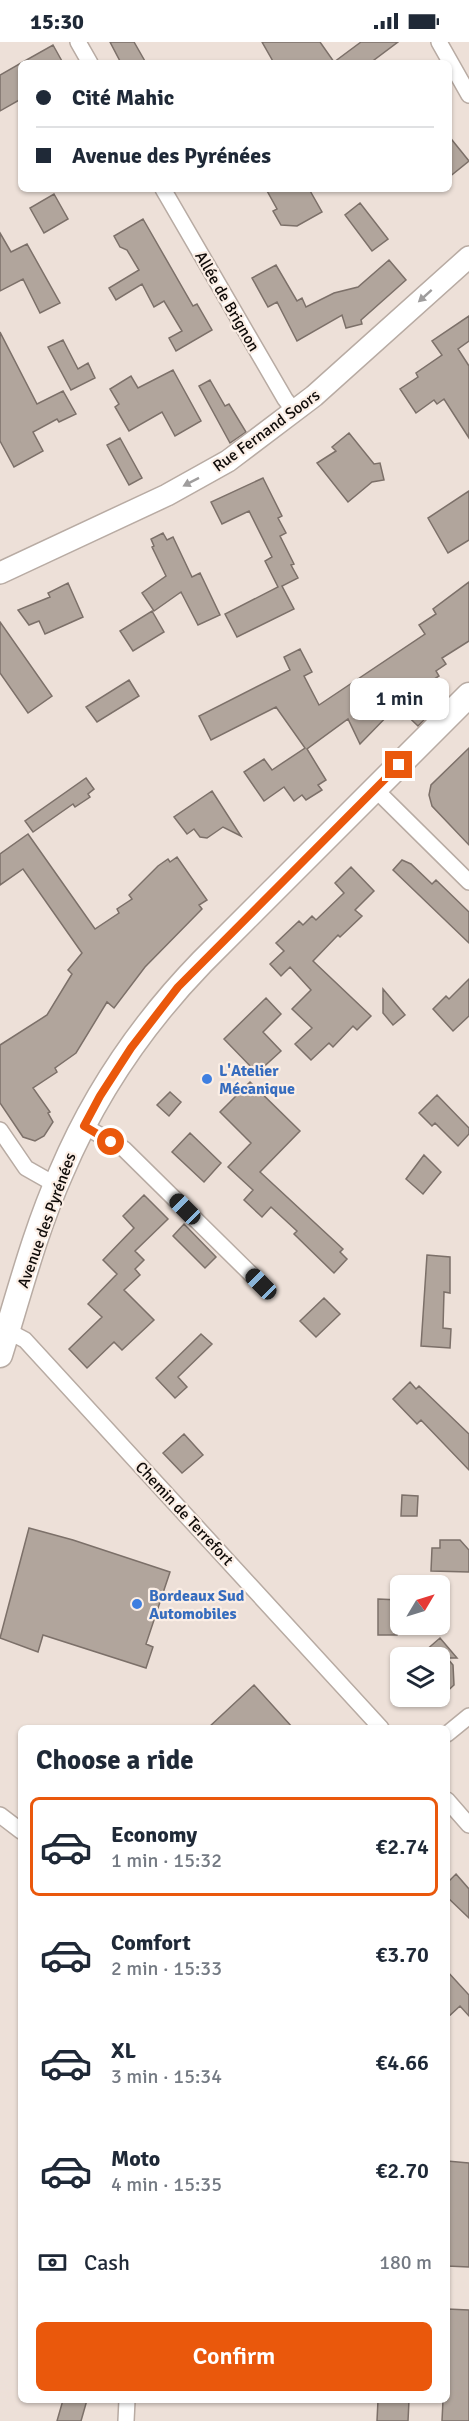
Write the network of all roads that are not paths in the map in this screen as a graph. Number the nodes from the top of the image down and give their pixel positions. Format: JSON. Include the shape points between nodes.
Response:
{"nodes":[{"id":1,"x":78,"y":42,"type":"edge"},
{"id":2,"x":438,"y":42,"type":"edge"},
{"id":3,"x":88,"y":60,"type":"edge"},
{"id":4,"x":449,"y":60,"type":"edge"},
{"id":5,"x":452,"y":66,"type":"edge"},
{"id":6,"x":469,"y":95,"type":"edge"},
{"id":7,"x":165,"y":192,"type":"edge"},
{"id":8,"x":469,"y":257,"type":"edge"},
{"id":9,"x":295,"y":412,"type":"junction"},
{"id":10,"x":0,"y":573,"type":"edge"},
{"id":11,"x":469,"y":695,"type":"edge"},
{"id":12,"x":375,"y":789,"type":"junction"},
{"id":13,"x":469,"y":882,"type":"edge"},
{"id":14,"x":84,"y":1126,"type":"junction"},
{"id":15,"x":0,"y":1130,"type":"edge"},
{"id":16,"x":56,"y":1185,"type":"junction"},
{"id":17,"x":261,"y":1284,"type":"dead end"},
{"id":18,"x":8,"y":1331,"type":"junction"},
{"id":19,"x":0,"y":1355,"type":"edge"},
{"id":20,"x":469,"y":1716,"type":"edge"},
{"id":21,"x":378,"y":1725,"type":"edge"},
{"id":22,"x":450,"y":1732,"type":"edge"},
{"id":23,"x":450,"y":1803,"type":"edge"},
{"id":24,"x":0,"y":1815,"type":"edge"},
{"id":25,"x":469,"y":1825,"type":"edge"},
{"id":26,"x":18,"y":1829,"type":"edge"},
{"id":27,"x":127,"y":2403,"type":"edge"},
{"id":28,"x":126,"y":2421,"type":"edge"}],
"edges":[{"from":1,"to":3,"type":"street"},
{"from":2,"to":4,"type":"street"},
{"from":5,"to":6,"type":"street"},
{"from":7,"to":9,"type":"street","name":"Allée de Brignon"},
{"from":8,"to":9,"type":"street","name":"Rue Fernand Soors","one_way":true},
{"from":9,"to":10,"type":"street","name":"Rue Fernand Soors","one_way":true,"via":[[204,475]]},
{"from":11,"to":12,"type":"main road","name":"Avenue des Pyrénées"},
{"from":12,"to":13,"type":"street"},
{"from":12,"to":14,"type":"main road","name":"Avenue des Pyrénées","via":[[178,987],[131,1048]]},
{"from":14,"to":16,"type":"main road","name":"Avenue des Pyrénées"},
{"from":14,"to":17,"type":"street","via":[[124,1149]]},
{"from":15,"to":16,"type":"street","via":[[26,1168]]},
{"from":16,"to":18,"type":"main road","name":"Avenue des Pyrénées"},
{"from":18,"to":19,"type":"main road","name":"Avenue des Pyrénées"},
{"from":18,"to":21,"type":"street","name":"Chemin de Terrefort","via":[[33,1348]]},
{"from":20,"to":22,"type":"street"},
{"from":23,"to":25,"type":"street"},
{"from":24,"to":26,"type":"street"},
{"from":27,"to":28,"type":"street"}]}
